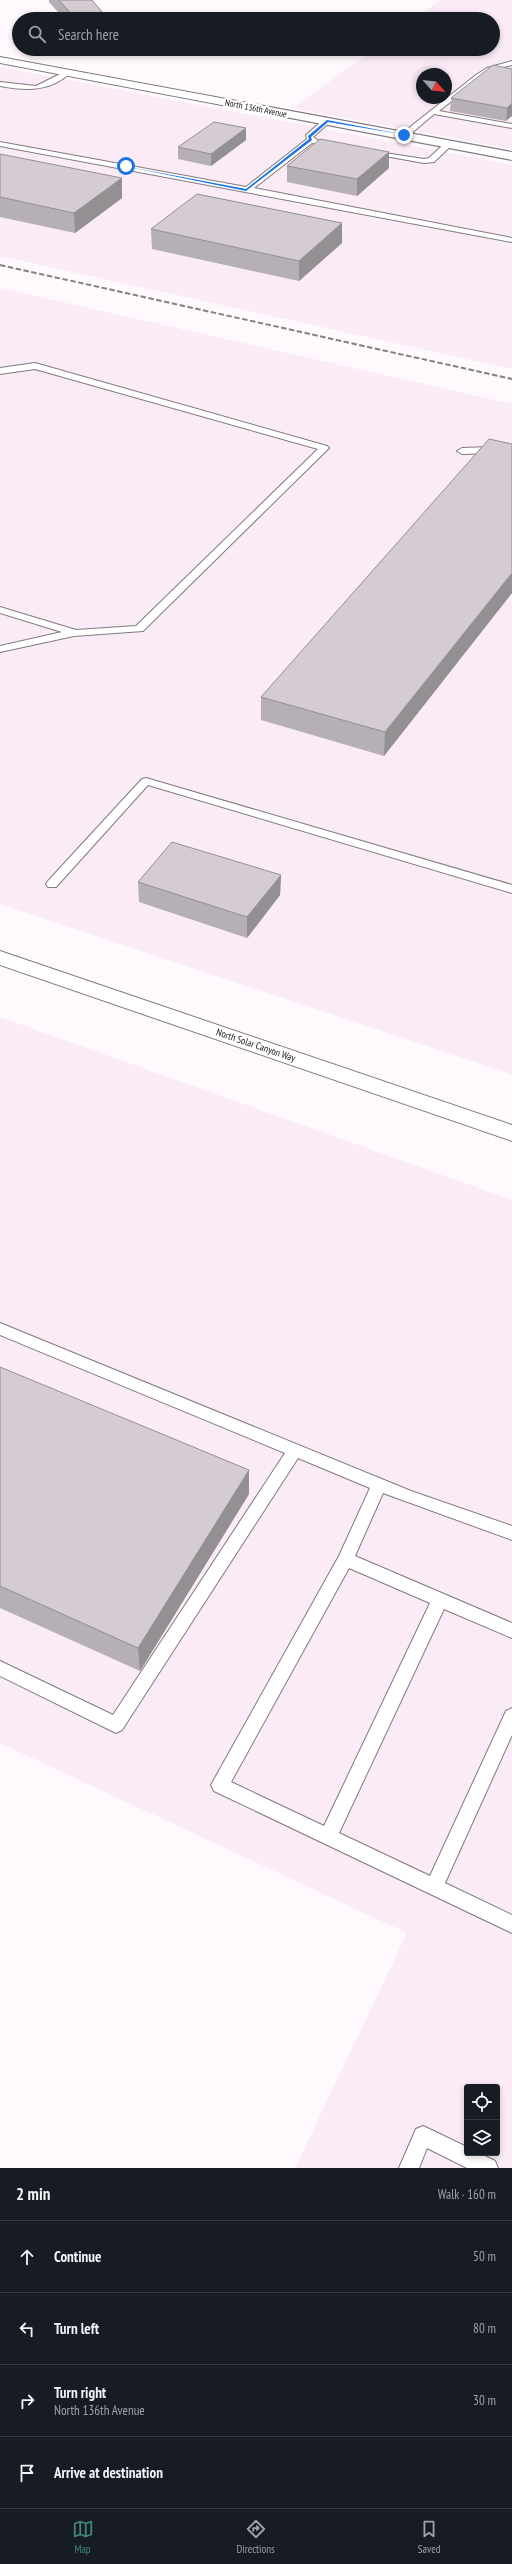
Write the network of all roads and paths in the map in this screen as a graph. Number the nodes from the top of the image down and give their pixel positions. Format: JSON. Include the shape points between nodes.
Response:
{"nodes":[{"id":1,"x":0,"y":60,"type":"edge"},
{"id":2,"x":512,"y":63,"type":"edge"},
{"id":3,"x":68,"y":72,"type":"junction"},
{"id":4,"x":0,"y":84,"type":"edge"},
{"id":5,"x":433,"y":112,"type":"junction"},
{"id":6,"x":327,"y":121,"type":"junction"},
{"id":7,"x":512,"y":126,"type":"edge"},
{"id":8,"x":404,"y":135,"type":"junction"},
{"id":9,"x":310,"y":140,"type":"junction"},
{"id":10,"x":0,"y":144,"type":"edge"},
{"id":11,"x":449,"y":144,"type":"junction"},
{"id":12,"x":340,"y":147,"type":"edge"},
{"id":13,"x":362,"y":151,"type":"edge"},
{"id":14,"x":512,"y":156,"type":"edge"},
{"id":15,"x":246,"y":190,"type":"junction"},
{"id":16,"x":512,"y":240,"type":"edge"},
{"id":17,"x":0,"y":371,"type":"edge"},
{"id":18,"x":462,"y":451,"type":"dead end"},
{"id":19,"x":512,"y":455,"type":"edge"},
{"id":20,"x":0,"y":610,"type":"edge"},
{"id":21,"x":75,"y":632,"type":"junction"},
{"id":22,"x":0,"y":650,"type":"edge"},
{"id":23,"x":52,"y":884,"type":"dead end"},
{"id":24,"x":512,"y":889,"type":"edge"},
{"id":25,"x":0,"y":958,"type":"edge"},
{"id":26,"x":512,"y":1133,"type":"edge"},
{"id":27,"x":0,"y":1329,"type":"edge"},
{"id":28,"x":295,"y":1450,"type":"junction"},
{"id":29,"x":379,"y":1485,"type":"junction"},
{"id":30,"x":512,"y":1533,"type":"edge"},
{"id":31,"x":346,"y":1559,"type":"junction"},
{"id":32,"x":440,"y":1599,"type":"junction"},
{"id":33,"x":512,"y":1631,"type":"edge"},
{"id":34,"x":0,"y":1668,"type":"edge"},
{"id":35,"x":512,"y":1716,"type":"edge"},
{"id":36,"x":328,"y":1836,"type":"junction"},
{"id":37,"x":434,"y":1887,"type":"junction"},
{"id":38,"x":512,"y":1924,"type":"edge"},
{"id":39,"x":409,"y":2168,"type":"edge"},
{"id":40,"x":488,"y":2168,"type":"edge"}],
"edges":[{"from":1,"to":3,"type":"street","name":"North 136th Avenue"},
{"from":2,"to":5,"type":"lane","via":[[490,69],[478,76]]},
{"from":3,"to":4,"type":"lane","via":[[36,90]]},
{"from":3,"to":6,"type":"street","name":"North 136th Avenue"},
{"from":5,"to":7,"type":"lane"},
{"from":5,"to":8,"type":"lane"},
{"from":6,"to":8,"type":"street","name":"North 136th Avenue"},
{"from":6,"to":9,"type":"lane","via":[[309,137]]},
{"from":8,"to":11,"type":"street","name":"North 136th Avenue"},
{"from":9,"to":12,"type":"lane"},
{"from":9,"to":15,"type":"lane"},
{"from":10,"to":15,"type":"lane"},
{"from":11,"to":13,"type":"lane","via":[[432,160],[424,161]]},
{"from":11,"to":14,"type":"street","name":"North 136th Avenue"},
{"from":15,"to":16,"type":"lane"},
{"from":17,"to":21,"type":"lane","via":[[35,366],[324,448],[139,630]]},
{"from":18,"to":19,"type":"lane","via":[[491,450]]},
{"from":20,"to":21,"type":"lane"},
{"from":21,"to":22,"type":"lane"},
{"from":23,"to":24,"type":"lane","via":[[146,781]]},
{"from":25,"to":26,"type":"street","name":"North Solar Canyon Way"},
{"from":27,"to":28,"type":"lane"},
{"from":28,"to":29,"type":"lane"},
{"from":28,"to":34,"type":"lane","via":[[116,1725]]},
{"from":29,"to":30,"type":"lane"},
{"from":29,"to":31,"type":"lane"},
{"from":31,"to":32,"type":"lane"},
{"from":31,"to":36,"type":"lane","via":[[220,1785]]},
{"from":32,"to":33,"type":"lane"},
{"from":32,"to":36,"type":"lane"},
{"from":35,"to":37,"type":"lane"},
{"from":36,"to":37,"type":"lane"},
{"from":37,"to":38,"type":"lane"},
{"from":39,"to":40,"type":"lane","via":[[423,2136]]}]}
